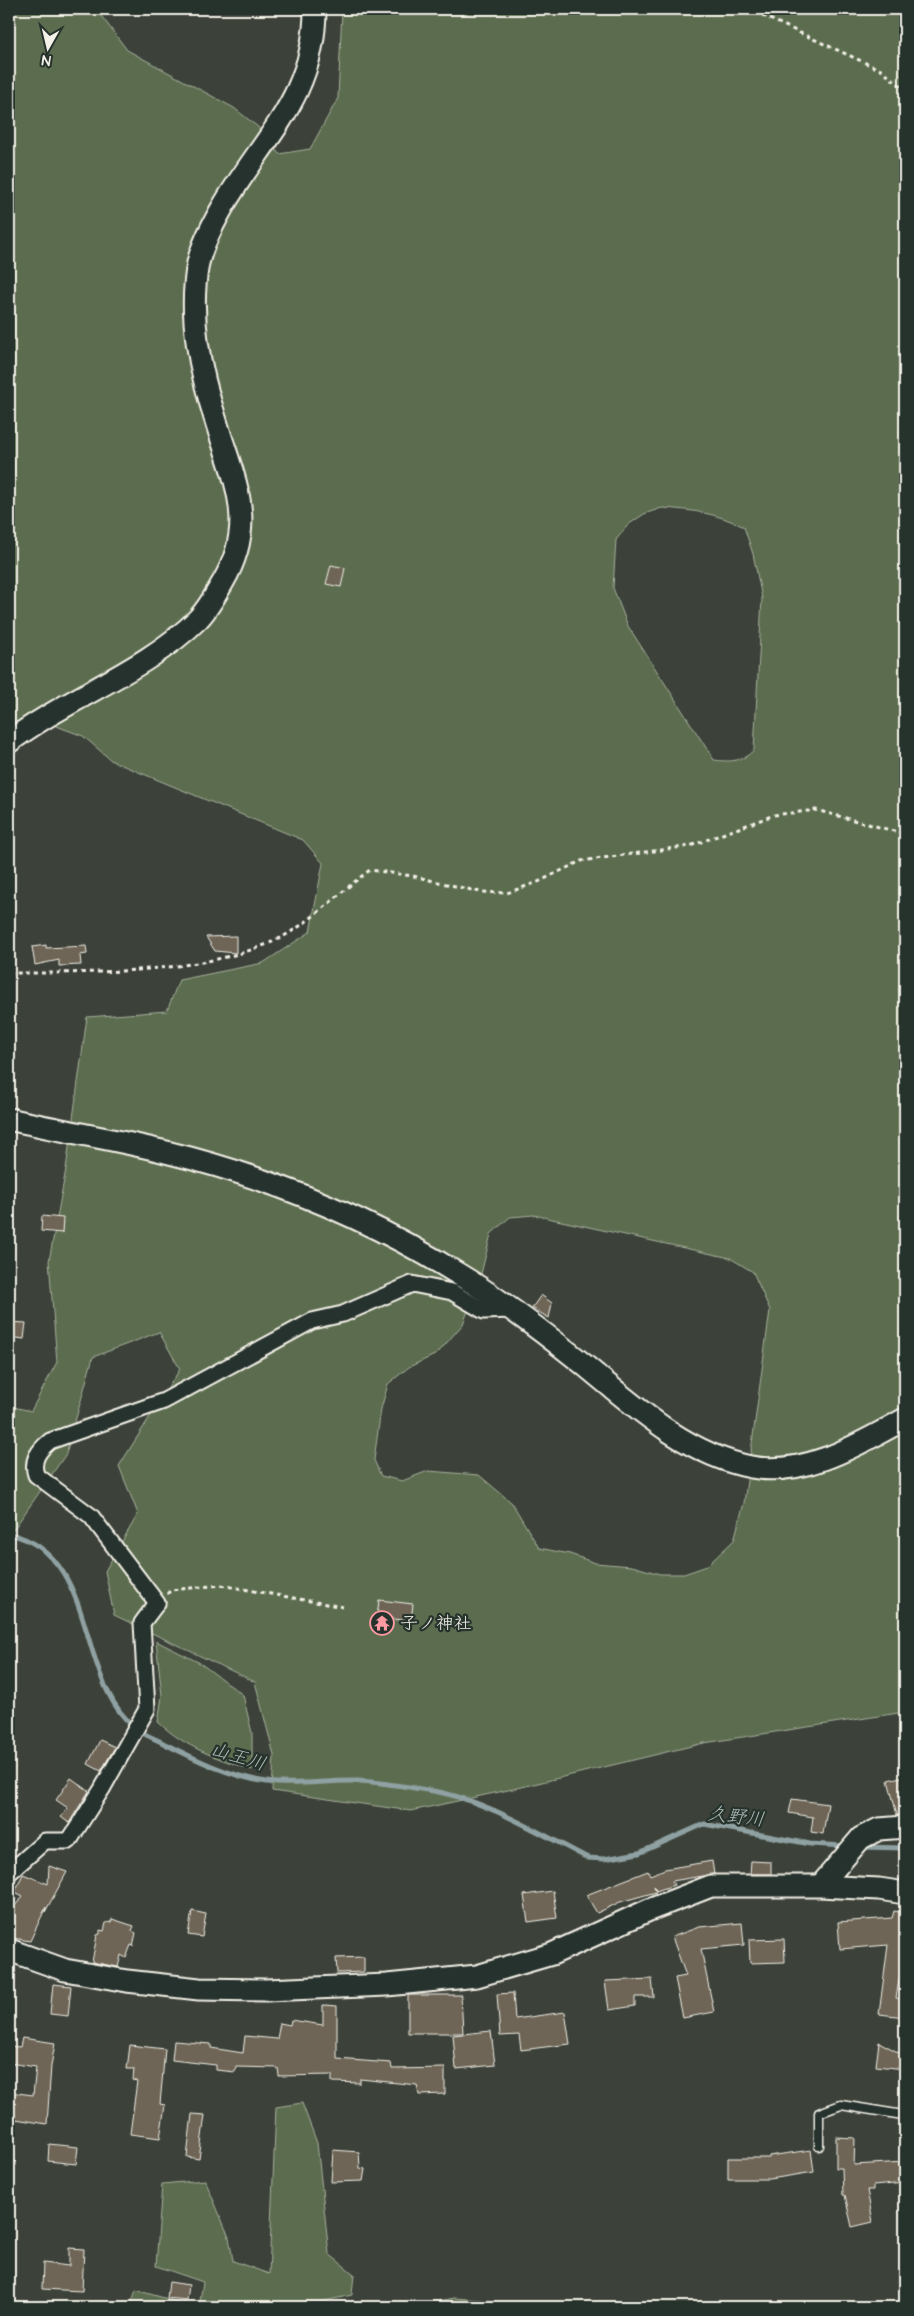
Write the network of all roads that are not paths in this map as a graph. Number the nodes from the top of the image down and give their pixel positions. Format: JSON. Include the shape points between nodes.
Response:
{"nodes":[{"id":1,"x":315,"y":9,"type":"edge"},
{"id":2,"x":9,"y":742,"type":"edge"},
{"id":3,"x":9,"y":1119,"type":"edge"},
{"id":4,"x":511,"y":1310,"type":"junction"},
{"id":5,"x":905,"y":1419,"type":"edge"},
{"id":6,"x":905,"y":1827,"type":"edge"},
{"id":7,"x":9,"y":1873,"type":"edge"},
{"id":8,"x":820,"y":1886,"type":"junction"},
{"id":9,"x":905,"y":1893,"type":"edge"},
{"id":10,"x":9,"y":1950,"type":"edge"},
{"id":11,"x":905,"y":2113,"type":"edge"},
{"id":12,"x":819,"y":2146,"type":"dead end"}],
"edges":[{"from":1,"to":2,"type":"street","via":[[311,55],[297,93],[228,197],[198,262],[194,311],[198,352],[215,420],[236,480],[240,506],[240,544],[233,565],[200,618],[167,646]]},
{"from":3,"to":4,"type":"street","via":[[164,1151],[292,1190],[425,1254]]},
{"from":4,"to":5,"type":"street","via":[[654,1421],[724,1460],[753,1467],[804,1466],[857,1445]]},
{"from":4,"to":7,"type":"street","via":[[484,1311],[452,1292],[412,1284],[343,1314],[312,1321],[164,1401],[50,1440],[39,1450],[33,1467],[36,1475],[91,1516],[157,1602],[142,1623],[146,1709],[124,1752],[69,1841],[45,1841]]},
{"from":6,"to":8,"type":"street","via":[[880,1829],[862,1838]]},
{"from":8,"to":9,"type":"street"},
{"from":8,"to":10,"type":"street","via":[[711,1886],[552,1954],[477,1976],[387,1985],[199,1989],[66,1970]]},
{"from":11,"to":12,"type":"lane","via":[[841,2105],[819,2113]]}]}
